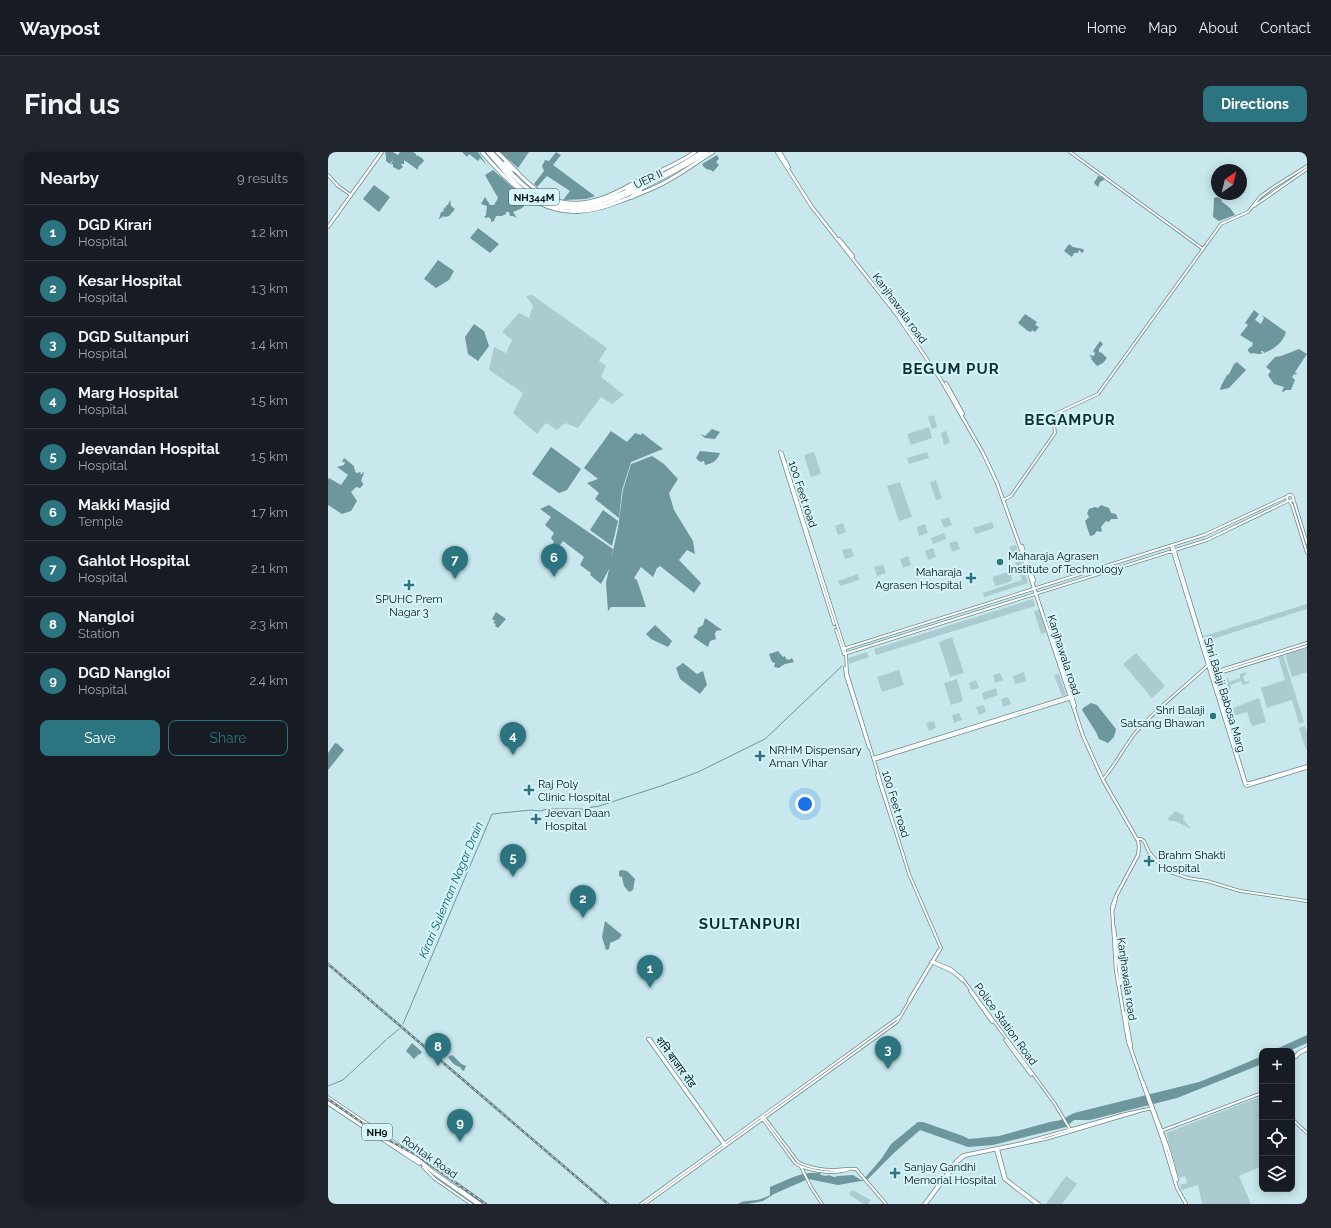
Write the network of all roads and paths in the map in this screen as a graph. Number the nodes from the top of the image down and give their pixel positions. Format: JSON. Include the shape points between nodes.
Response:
{"nodes":[{"id":1,"x":382,"y":152,"type":"edge"},
{"id":2,"x":482,"y":152,"type":"edge"},
{"id":3,"x":487,"y":152,"type":"edge"},
{"id":4,"x":695,"y":152,"type":"edge"},
{"id":5,"x":702,"y":152,"type":"edge"},
{"id":6,"x":707,"y":152,"type":"edge"},
{"id":7,"x":713,"y":152,"type":"edge"},
{"id":8,"x":779,"y":152,"type":"edge"},
{"id":9,"x":1070,"y":152,"type":"edge"},
{"id":10,"x":494,"y":153,"type":"edge"},
{"id":11,"x":687,"y":163,"type":"junction"},
{"id":12,"x":1307,"y":166,"type":"edge"},
{"id":13,"x":1307,"y":169,"type":"edge"},
{"id":14,"x":516,"y":171,"type":"joint"},
{"id":15,"x":500,"y":172,"type":"junction"},
{"id":16,"x":328,"y":175,"type":"edge"},
{"id":17,"x":660,"y":178,"type":"junction"},
{"id":18,"x":626,"y":188,"type":"junction"},
{"id":19,"x":351,"y":195,"type":"junction"},
{"id":20,"x":632,"y":197,"type":"junction"},
{"id":21,"x":597,"y":204,"type":"junction"},
{"id":22,"x":1254,"y":206,"type":"junction"},
{"id":23,"x":328,"y":227,"type":"edge"},
{"id":24,"x":1203,"y":249,"type":"junction"},
{"id":25,"x":1288,"y":496,"type":"junction"},
{"id":26,"x":1293,"y":498,"type":"junction"},
{"id":27,"x":1005,"y":499,"type":"junction"},
{"id":28,"x":1289,"y":501,"type":"junction"},
{"id":29,"x":1294,"y":503,"type":"junction"},
{"id":30,"x":1291,"y":504,"type":"junction"},
{"id":31,"x":1305,"y":538,"type":"edge"},
{"id":32,"x":1307,"y":543,"type":"edge"},
{"id":33,"x":1172,"y":545,"type":"junction"},
{"id":34,"x":1174,"y":551,"type":"junction"},
{"id":35,"x":1307,"y":553,"type":"edge"},
{"id":36,"x":1035,"y":588,"type":"junction"},
{"id":37,"x":1027,"y":590,"type":"junction"},
{"id":38,"x":1037,"y":594,"type":"junction"},
{"id":39,"x":1029,"y":596,"type":"junction"},
{"id":40,"x":1307,"y":645,"type":"edge"},
{"id":41,"x":843,"y":649,"type":"junction"},
{"id":42,"x":845,"y":654,"type":"junction"},
{"id":43,"x":1208,"y":665,"type":"junction"},
{"id":44,"x":1211,"y":674,"type":"junction"},
{"id":45,"x":1071,"y":697,"type":"junction"},
{"id":46,"x":873,"y":759,"type":"junction"},
{"id":47,"x":1307,"y":767,"type":"edge"},
{"id":48,"x":1104,"y":778,"type":"junction"},
{"id":49,"x":1138,"y":839,"type":"junction"},
{"id":50,"x":1307,"y":901,"type":"edge"},
{"id":51,"x":932,"y":962,"type":"junction"},
{"id":52,"x":1307,"y":1049,"type":"edge"},
{"id":53,"x":1295,"y":1058,"type":"edge"},
{"id":54,"x":1259,"y":1094,"type":"edge"},
{"id":55,"x":328,"y":1098,"type":"edge"},
{"id":56,"x":328,"y":1102,"type":"edge"},
{"id":57,"x":1152,"y":1106,"type":"junction"},
{"id":58,"x":352,"y":1117,"type":"junction"},
{"id":59,"x":763,"y":1117,"type":"junction"},
{"id":60,"x":1293,"y":1120,"type":"edge"},
{"id":61,"x":1071,"y":1131,"type":"junction"},
{"id":62,"x":1161,"y":1131,"type":"junction"},
{"id":63,"x":1307,"y":1133,"type":"edge"},
{"id":64,"x":724,"y":1145,"type":"junction"},
{"id":65,"x":997,"y":1149,"type":"junction"},
{"id":66,"x":800,"y":1163,"type":"junction"},
{"id":67,"x":425,"y":1166,"type":"junction"},
{"id":68,"x":800,"y":1166,"type":"junction"},
{"id":69,"x":851,"y":1168,"type":"junction"},
{"id":70,"x":432,"y":1173,"type":"junction"},
{"id":71,"x":475,"y":1201,"type":"edge"},
{"id":72,"x":481,"y":1203,"type":"edge"},
{"id":73,"x":471,"y":1204,"type":"edge"},
{"id":74,"x":641,"y":1204,"type":"edge"},
{"id":75,"x":644,"y":1204,"type":"edge"},
{"id":76,"x":822,"y":1204,"type":"edge"},
{"id":77,"x":886,"y":1204,"type":"edge"},
{"id":78,"x":925,"y":1204,"type":"edge"},
{"id":79,"x":1037,"y":1204,"type":"edge"},
{"id":80,"x":1187,"y":1204,"type":"edge"}],
"edges":[{"from":1,"to":19,"type":"main road"},
{"from":2,"to":15,"type":"main road","name":"UER II"},
{"from":3,"to":15,"type":"highway"},
{"from":3,"to":21,"type":"highway","number":"NH344M","via":[[522,188],[542,201],[570,209],[581,209]]},
{"from":4,"to":18,"type":"main road","name":"UER II","via":[[679,163]]},
{"from":5,"to":11,"type":"highway","number":"NH344M"},
{"from":6,"to":11,"type":"highway","number":"NH344M"},
{"from":7,"to":20,"type":"main road","name":"UER II","via":[[669,180]]},
{"from":8,"to":27,"type":"main road","name":"Kanjhawala road","via":[[813,206],[893,306],[941,376],[984,451]]},
{"from":8,"to":36,"type":"main road","name":"Kanjhawala road","via":[[812,207],[892,307],[949,392],[992,472]]},
{"from":9,"to":24,"type":"street"},
{"from":10,"to":14,"type":"highway"},
{"from":10,"to":21,"type":"highway","number":"NH344M","via":[[529,190],[543,199],[570,206]]},
{"from":11,"to":17,"type":"highway","number":"NH344M"},
{"from":12,"to":22,"type":"street","via":[[1272,188],[1259,198]]},
{"from":13,"to":22,"type":"street"},
{"from":14,"to":21,"type":"main road","name":"UER II","via":[[545,196],[560,202]]},
{"from":15,"to":20,"type":"main road","name":"UER II","via":[[525,195],[540,204],[563,211],[586,212]]},
{"from":16,"to":19,"type":"street"},
{"from":17,"to":18,"type":"highway","via":[[654,177]]},
{"from":17,"to":20,"type":"highway","via":[[656,184]]},
{"from":17,"to":21,"type":"highway","number":"NH344M"},
{"from":18,"to":21,"type":"main road","name":"UER II"},
{"from":19,"to":23,"type":"main road"},
{"from":22,"to":24,"type":"street","via":[[1221,224]]},
{"from":24,"to":27,"type":"street","via":[[1098,394],[1053,415],[1055,434],[1011,496]]},
{"from":25,"to":26,"type":"street"},
{"from":25,"to":28,"type":"street"},
{"from":25,"to":33,"type":"street","via":[[1207,534]]},
{"from":26,"to":28,"type":"street"},
{"from":26,"to":29,"type":"street"},
{"from":27,"to":36,"type":"main road","name":"Kanjhawala road"},
{"from":28,"to":30,"type":"street"},
{"from":28,"to":34,"type":"street","via":[[1207,540]]},
{"from":29,"to":30,"type":"street"},
{"from":29,"to":31,"type":"street"},
{"from":30,"to":31,"type":"street"},
{"from":31,"to":32,"type":"street"},
{"from":31,"to":35,"type":"street"},
{"from":33,"to":34,"type":"street","name":"Shri Balaji Babosa Marg"},
{"from":33,"to":36,"type":"street"},
{"from":34,"to":38,"type":"street"},
{"from":34,"to":43,"type":"street","name":"Shri Balaji Babosa Marg"},
{"from":36,"to":37,"type":"street"},
{"from":36,"to":38,"type":"main road","name":"Kanjhawala road"},
{"from":37,"to":39,"type":"street"},
{"from":37,"to":41,"type":"street"},
{"from":38,"to":39,"type":"street"},
{"from":38,"to":45,"type":"main road","name":"Kanjhawala road"},
{"from":39,"to":42,"type":"street"},
{"from":40,"to":44,"type":"street"},
{"from":41,"to":41,"type":"street","name":"100 Feet road","via":[[780,453],[780,452]]},
{"from":41,"to":42,"type":"street","name":"100 Feet road"},
{"from":42,"to":46,"type":"street","name":"100 Feet road","via":[[847,673]]},
{"from":43,"to":44,"type":"street","name":"Shri Balaji Babosa Marg"},
{"from":43,"to":48,"type":"street","via":[[1145,722]]},
{"from":44,"to":47,"type":"street","name":"Shri Balaji Babosa Marg","via":[[1246,783]]},
{"from":45,"to":46,"type":"street"},
{"from":45,"to":48,"type":"main road","name":"Kanjhawala road"},
{"from":45,"to":49,"type":"main road","name":"Kanjhawala road","via":[[1083,736],[1098,769]]},
{"from":46,"to":51,"type":"street","name":"100 Feet road","via":[[911,879],[941,948]]},
{"from":48,"to":49,"type":"main road","name":"Kanjhawala road"},
{"from":49,"to":50,"type":"street","via":[[1144,841],[1149,852],[1162,867],[1176,874],[1240,891]]},
{"from":49,"to":57,"type":"main road","name":"Kanjhawala road","via":[[1139,855],[1116,898],[1113,916],[1130,1041]]},
{"from":51,"to":59,"type":"street","via":[[900,1016]]},
{"from":51,"to":61,"type":"street","name":"Police Station Road","via":[[951,969],[962,978]]},
{"from":52,"to":53,"type":"street"},
{"from":54,"to":62,"type":"street"},
{"from":55,"to":58,"type":"highway","name":"Rohtak Road","number":"NH9"},
{"from":56,"to":58,"type":"highway","name":"Rohtak Road","number":"NH9"},
{"from":57,"to":61,"type":"street"},
{"from":57,"to":62,"type":"main road","name":"Kanjhawala road"},
{"from":58,"to":67,"type":"highway","name":"Rohtak Road","number":"NH9"},
{"from":59,"to":64,"type":"street"},
{"from":59,"to":66,"type":"street","via":[[795,1160]]},
{"from":59,"to":68,"type":"street","via":[[795,1163]]},
{"from":60,"to":63,"type":"street"},
{"from":61,"to":65,"type":"street"},
{"from":62,"to":80,"type":"main road","name":"Kanjhawala road","via":[[1181,1194]]},
{"from":64,"to":64,"type":"street","name":"शनि बाजार रोड","via":[[648,1040],[649,1038]]},
{"from":64,"to":74,"type":"street"},
{"from":64,"to":75,"type":"street"},
{"from":65,"to":78,"type":"street","via":[[960,1156]]},
{"from":65,"to":79,"type":"street","via":[[1006,1179]]},
{"from":66,"to":68,"type":"street"},
{"from":66,"to":69,"type":"street","via":[[828,1170]]},
{"from":67,"to":70,"type":"highway","number":"NH9"},
{"from":67,"to":71,"type":"street","name":"Rohtak Road","via":[[443,1176]]},
{"from":67,"to":73,"type":"street","name":"Rohtak Road","via":[[436,1179]]},
{"from":68,"to":69,"type":"street","via":[[832,1172]]},
{"from":68,"to":76,"type":"street"},
{"from":69,"to":77,"type":"street","via":[[856,1169]]},
{"from":70,"to":71,"type":"highway","number":"NH9"},
{"from":70,"to":72,"type":"highway","number":"NH9"},
{"from":71,"to":72,"type":"street","name":"Rohtak Road"}]}
